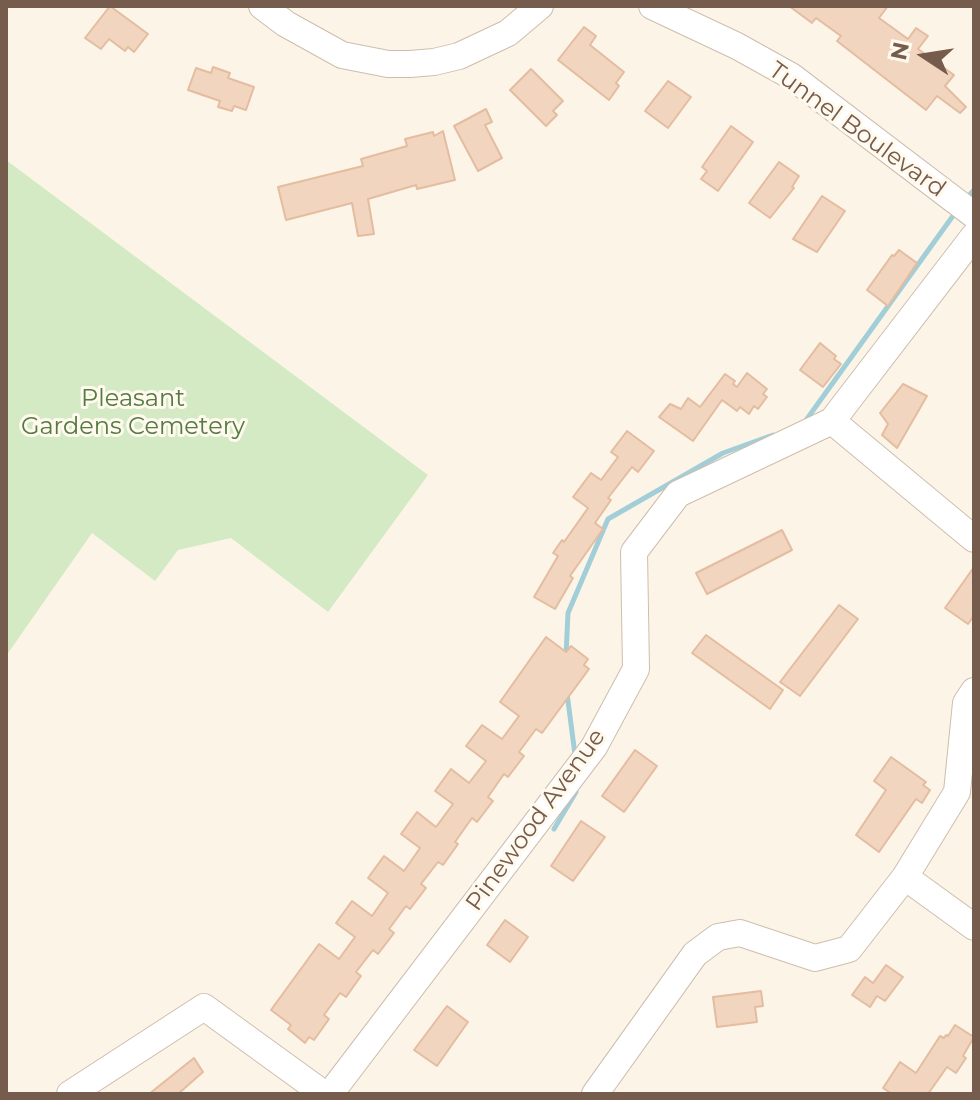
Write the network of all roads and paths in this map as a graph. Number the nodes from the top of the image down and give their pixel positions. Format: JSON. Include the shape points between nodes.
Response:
{"nodes":[{"id":1,"x":262,"y":6,"type":"edge"},
{"id":2,"x":540,"y":6,"type":"edge"},
{"id":3,"x":652,"y":6,"type":"edge"},
{"id":4,"x":974,"y":215,"type":"edge"},
{"id":5,"x":974,"y":236,"type":"edge"},
{"id":6,"x":832,"y":421,"type":"junction"},
{"id":7,"x":974,"y":539,"type":"edge"},
{"id":8,"x":971,"y":701,"type":"edge"},
{"id":9,"x":905,"y":877,"type":"junction"},
{"id":10,"x":974,"y":927,"type":"edge"},
{"id":11,"x":70,"y":1094,"type":"edge"},
{"id":12,"x":327,"y":1094,"type":"edge"},
{"id":13,"x":595,"y":1094,"type":"edge"}],
"edges":[{"from":1,"to":2,"type":"street","via":[[342,55],[410,64],[459,56],[508,33]]},
{"from":3,"to":4,"type":"street","name":"Tunnel Boulevard","via":[[791,76]]},
{"from":5,"to":6,"type":"street","name":"Pinewood Avenue"},
{"from":6,"to":7,"type":"street"},
{"from":6,"to":12,"type":"street","name":"Pinewood Avenue","via":[[678,494],[634,552],[636,669],[594,747]]},
{"from":8,"to":9,"type":"street","via":[[957,792]]},
{"from":9,"to":10,"type":"street"},
{"from":9,"to":13,"type":"street","via":[[849,949],[815,958],[740,933],[718,937],[695,954]]},
{"from":11,"to":12,"type":"street","via":[[204,1007]]}]}
